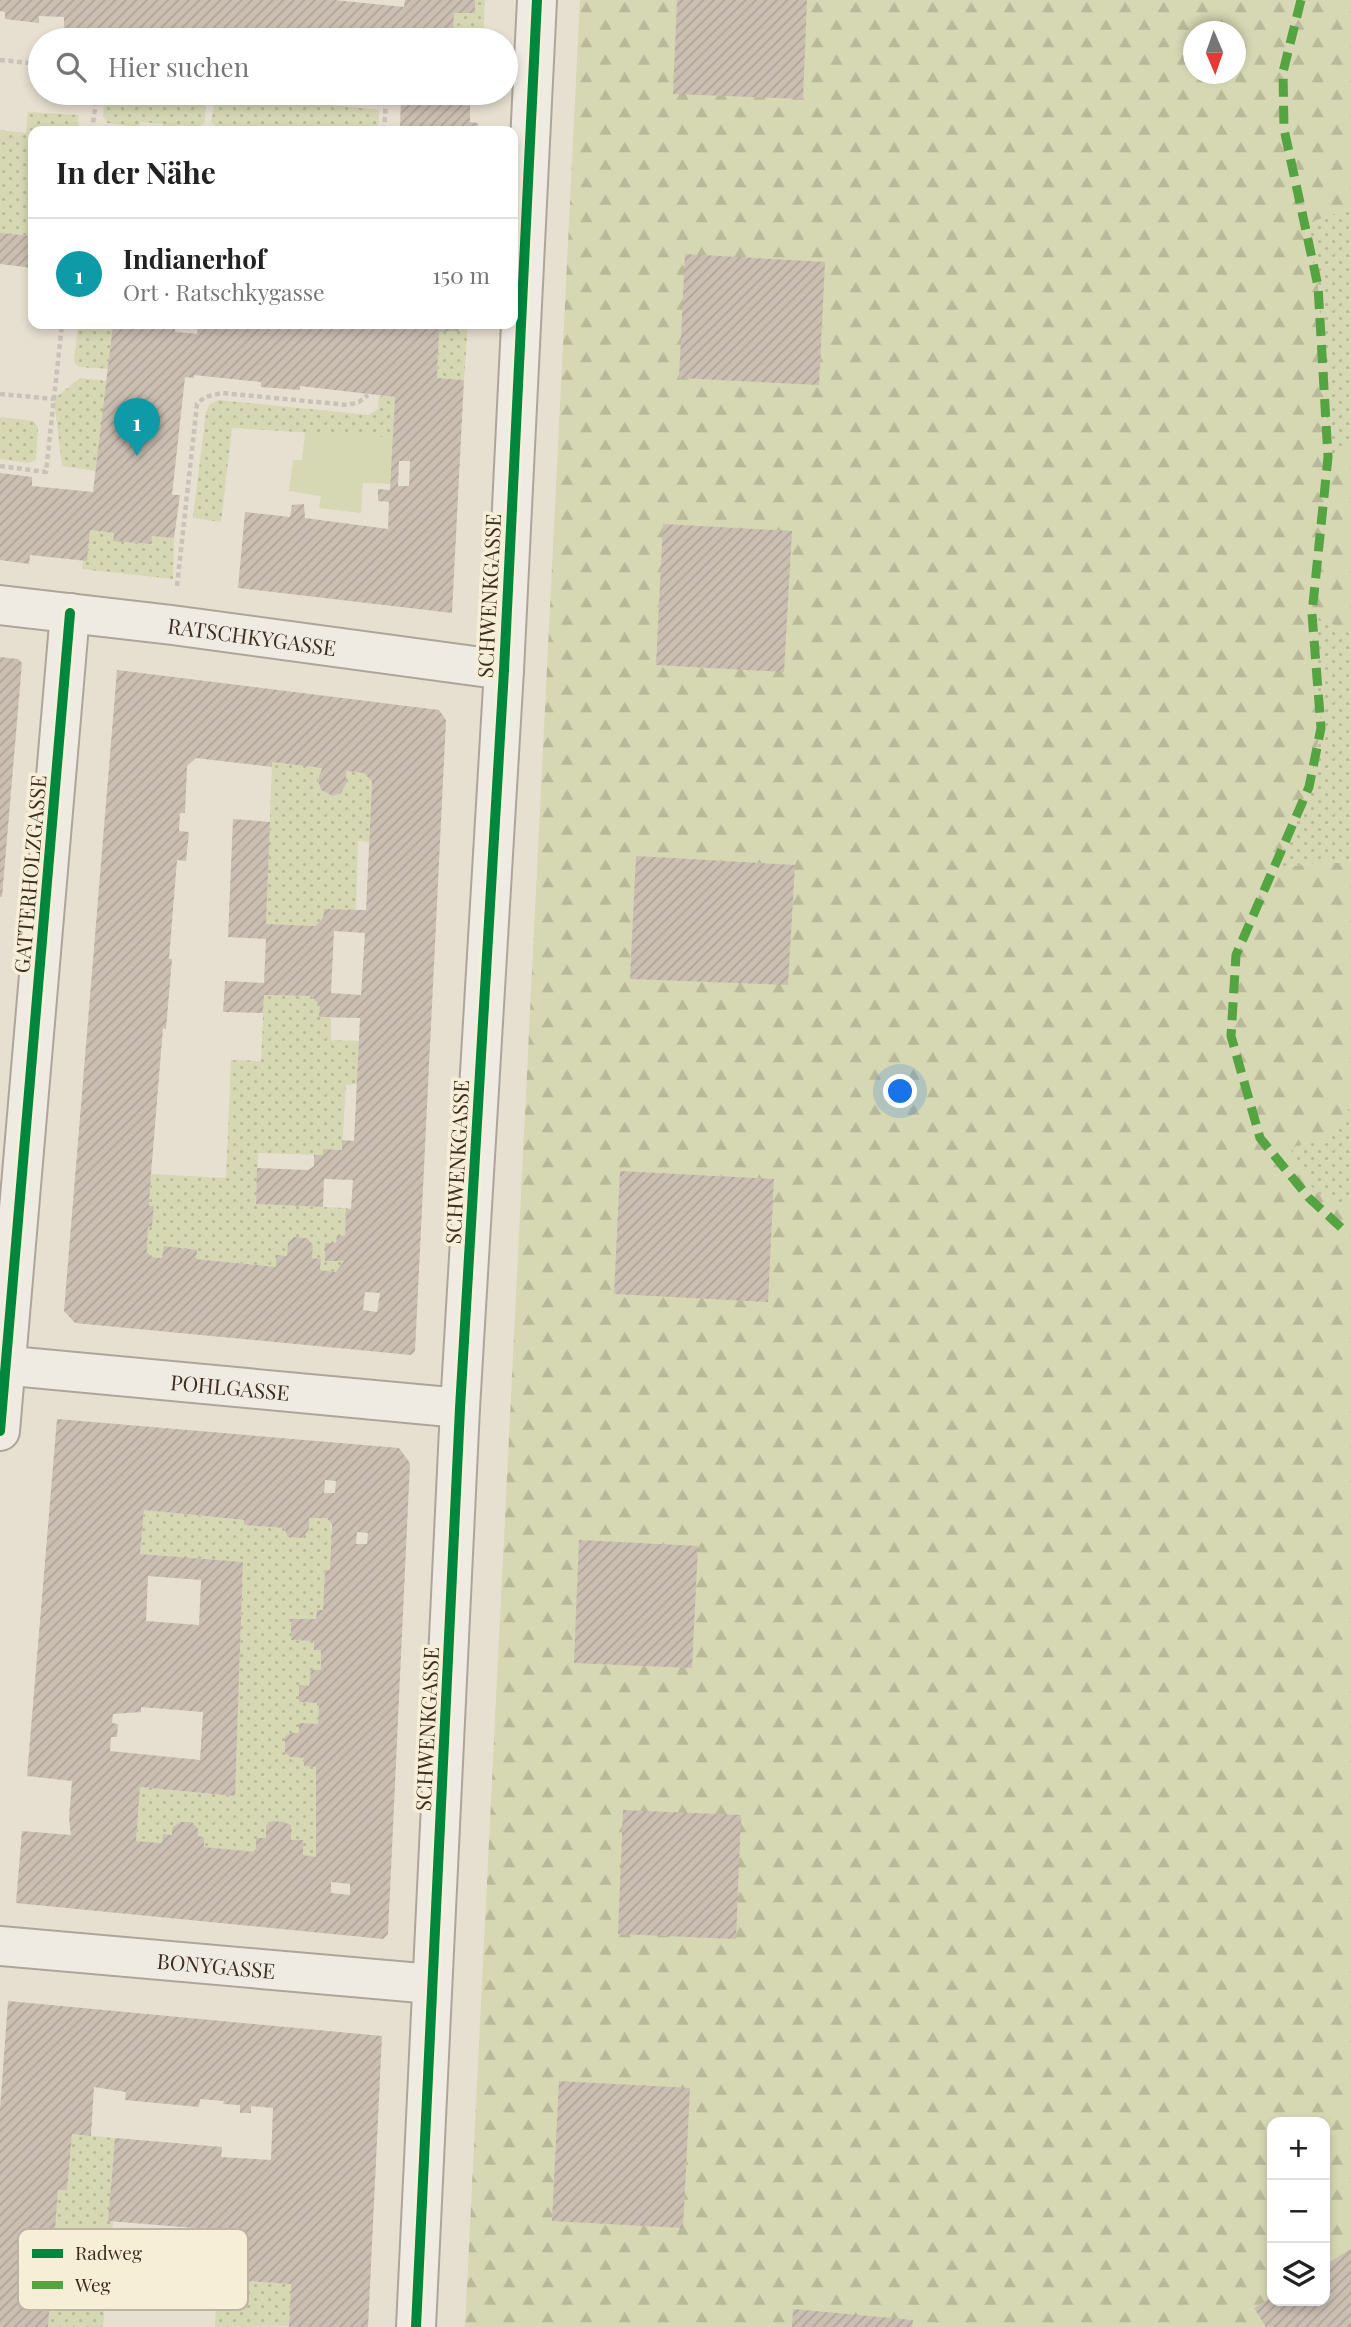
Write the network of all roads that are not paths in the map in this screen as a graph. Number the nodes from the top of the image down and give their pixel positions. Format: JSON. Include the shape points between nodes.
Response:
{"nodes":[{"id":1,"x":537,"y":0,"type":"edge"},
{"id":2,"x":0,"y":605,"type":"edge"},
{"id":3,"x":71,"y":613,"type":"junction"},
{"id":4,"x":504,"y":670,"type":"junction"},
{"id":5,"x":3,"y":1366,"type":"edge"},
{"id":6,"x":460,"y":1408,"type":"junction"},
{"id":7,"x":0,"y":1431,"type":"edge"},
{"id":8,"x":0,"y":1946,"type":"edge"},
{"id":9,"x":432,"y":1984,"type":"junction"},
{"id":10,"x":416,"y":2327,"type":"edge"}],
"edges":[{"from":1,"to":4,"type":"street","name":"SCHWENKGASSE"},
{"from":2,"to":3,"type":"street","name":"RATSCHKYGASSE"},
{"from":3,"to":4,"type":"street","name":"RATSCHKYGASSE"},
{"from":3,"to":5,"type":"street","name":"GATTERHOLZGASSE"},
{"from":4,"to":6,"type":"street","name":"SCHWENKGASSE"},
{"from":5,"to":6,"type":"street","name":"POHLGASSE"},
{"from":5,"to":7,"type":"street","name":"GATTERHOLZGASSE"},
{"from":6,"to":9,"type":"street","name":"SCHWENKGASSE"},
{"from":8,"to":9,"type":"street","name":"BONYGASSE"},
{"from":9,"to":10,"type":"street","name":"SCHWENKGASSE"}]}
